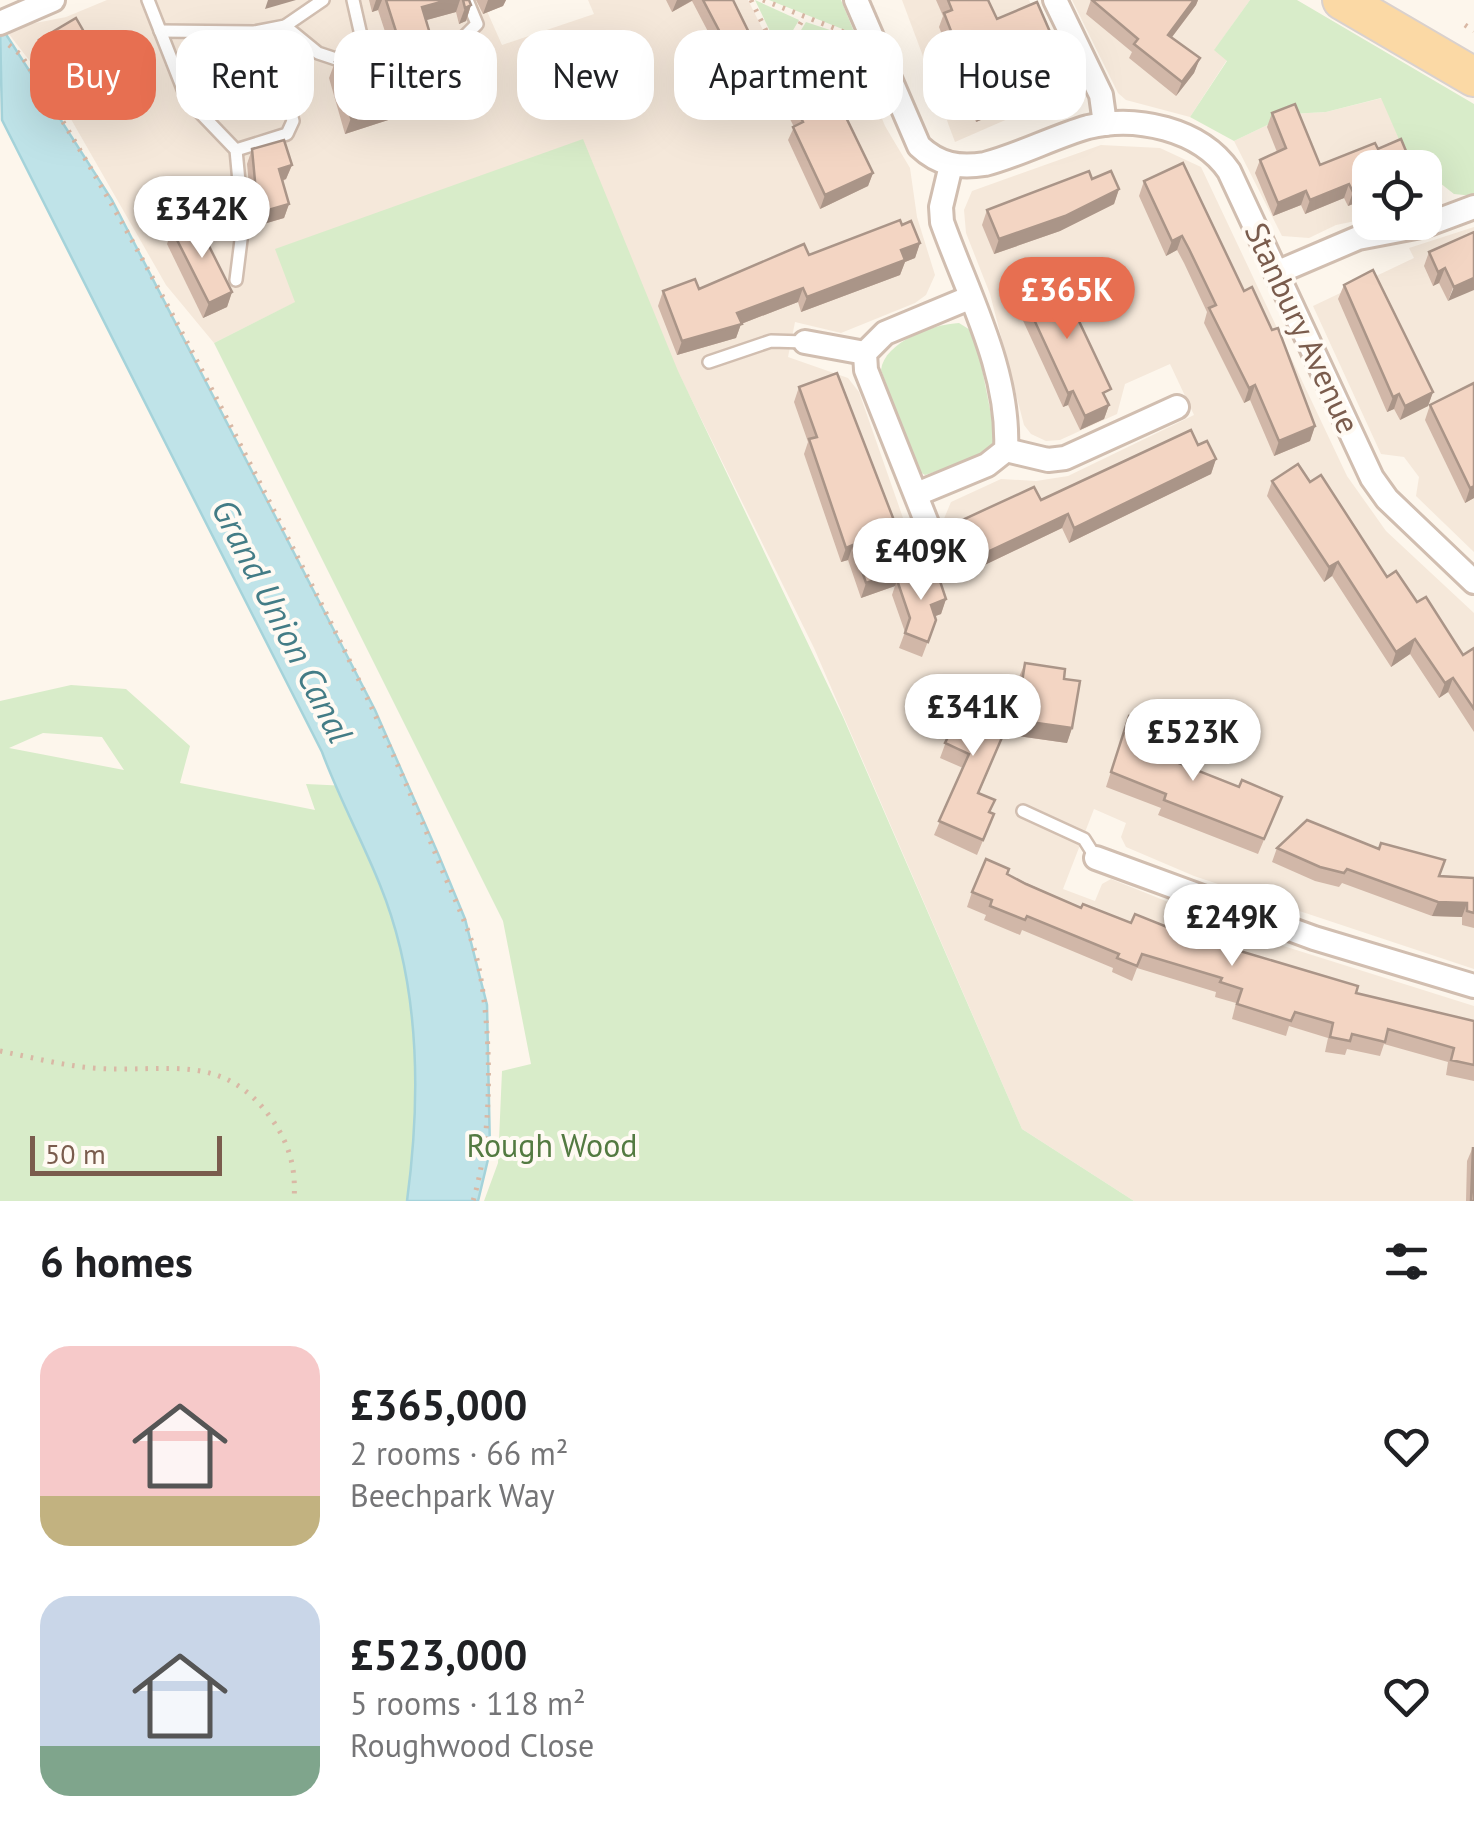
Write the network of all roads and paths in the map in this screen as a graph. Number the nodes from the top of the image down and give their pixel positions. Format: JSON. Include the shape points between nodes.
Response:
{"nodes":[{"id":1,"x":53,"y":0,"type":"edge"},
{"id":2,"x":148,"y":0,"type":"edge"},
{"id":3,"x":324,"y":0,"type":"edge"},
{"id":4,"x":353,"y":0,"type":"edge"},
{"id":5,"x":467,"y":0,"type":"edge"},
{"id":6,"x":750,"y":0,"type":"edge"},
{"id":7,"x":763,"y":0,"type":"edge"},
{"id":8,"x":856,"y":0,"type":"edge"},
{"id":9,"x":1055,"y":0,"type":"edge"},
{"id":10,"x":1342,"y":0,"type":"edge"},
{"id":11,"x":804,"y":17,"type":"junction"},
{"id":12,"x":284,"y":26,"type":"junction"},
{"id":13,"x":1465,"y":26,"type":"dead end"},
{"id":14,"x":2,"y":28,"type":"edge"},
{"id":15,"x":474,"y":30,"type":"edge"},
{"id":16,"x":834,"y":30,"type":"edge"},
{"id":17,"x":869,"y":30,"type":"edge"},
{"id":18,"x":1474,"y":31,"type":"edge"},
{"id":19,"x":160,"y":32,"type":"junction"},
{"id":20,"x":1474,"y":76,"type":"edge"},
{"id":21,"x":903,"y":109,"type":"edge"},
{"id":22,"x":293,"y":120,"type":"edge"},
{"id":23,"x":1105,"y":124,"type":"junction"},
{"id":24,"x":236,"y":150,"type":"junction"},
{"id":25,"x":952,"y":165,"type":"junction"},
{"id":26,"x":1474,"y":207,"type":"edge"},
{"id":27,"x":1276,"y":273,"type":"junction"},
{"id":28,"x":236,"y":280,"type":"dead end"},
{"id":29,"x":969,"y":298,"type":"junction"},
{"id":30,"x":805,"y":342,"type":"joint"},
{"id":31,"x":865,"y":353,"type":"junction"},
{"id":32,"x":709,"y":362,"type":"dead end"},
{"id":33,"x":1177,"y":407,"type":"dead end"},
{"id":34,"x":1006,"y":450,"type":"junction"},
{"id":35,"x":917,"y":494,"type":"junction"},
{"id":36,"x":942,"y":562,"type":"dead end"},
{"id":37,"x":1474,"y":582,"type":"edge"},
{"id":38,"x":1022,"y":812,"type":"dead end"},
{"id":39,"x":1096,"y":858,"type":"joint"},
{"id":40,"x":1474,"y":986,"type":"edge"},
{"id":41,"x":0,"y":1051,"type":"edge"},
{"id":42,"x":294,"y":1201,"type":"edge"},
{"id":43,"x":473,"y":1201,"type":"edge"}],
"edges":[{"from":1,"to":14,"type":"street"},
{"from":2,"to":19,"type":"lane"},
{"from":3,"to":12,"type":"lane"},
{"from":4,"to":12,"type":"lane","via":[[363,44],[336,59]]},
{"from":5,"to":15,"type":"lane"},
{"from":6,"to":11,"type":"path","via":[[776,51],[788,47]]},
{"from":7,"to":11,"type":"path"},
{"from":8,"to":17,"type":"street"},
{"from":9,"to":23,"type":"street","via":[[1101,95]]},
{"from":10,"to":20,"type":"main road"},
{"from":11,"to":16,"type":"path"},
{"from":12,"to":19,"type":"lane"},
{"from":13,"to":18,"type":"path"},
{"from":14,"to":43,"type":"path","via":[[86,156],[394,750],[478,965],[486,1020],[485,1101],[483,1170]]},
{"from":19,"to":24,"type":"lane","via":[[187,99]]},
{"from":21,"to":25,"type":"street","via":[[919,146]]},
{"from":22,"to":24,"type":"lane","via":[[288,134]]},
{"from":23,"to":25,"type":"street","name":"Stanbury Avenue","via":[[1005,159]]},
{"from":23,"to":27,"type":"street","name":"Stanbury Avenue","via":[[1162,128],[1212,150]]},
{"from":24,"to":28,"type":"lane","via":[[242,224]]},
{"from":25,"to":29,"type":"street","via":[[942,222]]},
{"from":26,"to":27,"type":"street","via":[[1358,238]]},
{"from":27,"to":37,"type":"street","name":"Stanbury Avenue","via":[[1372,478]]},
{"from":29,"to":31,"type":"street","via":[[884,333]]},
{"from":29,"to":34,"type":"street","via":[[1006,410]]},
{"from":30,"to":31,"type":"street"},
{"from":30,"to":32,"type":"lane","via":[[770,341]]},
{"from":31,"to":35,"type":"street"},
{"from":33,"to":34,"type":"street","via":[[1065,458]]},
{"from":34,"to":35,"type":"street","via":[[987,465]]},
{"from":35,"to":36,"type":"street"},
{"from":38,"to":39,"type":"lane","via":[[1084,839]]},
{"from":39,"to":40,"type":"street","via":[[1314,938]]},
{"from":41,"to":42,"type":"path","via":[[90,1068],[213,1070],[239,1083],[279,1130],[296,1170]]}]}
